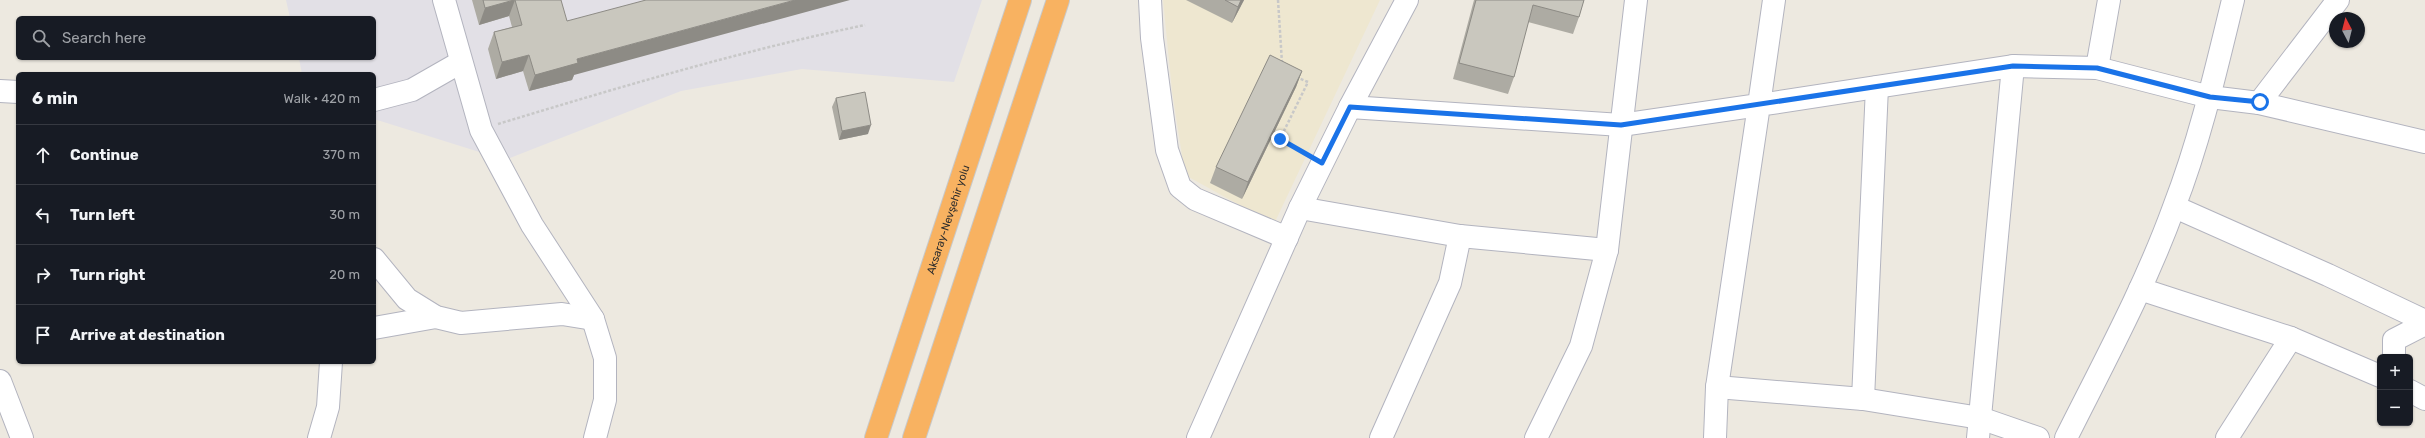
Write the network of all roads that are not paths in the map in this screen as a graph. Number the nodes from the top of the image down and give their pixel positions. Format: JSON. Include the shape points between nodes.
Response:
{"nodes":[{"id":1,"x":444,"y":0,"type":"edge"},
{"id":2,"x":1020,"y":0,"type":"edge"},
{"id":3,"x":1058,"y":0,"type":"edge"},
{"id":4,"x":1150,"y":0,"type":"edge"},
{"id":5,"x":1407,"y":0,"type":"edge"},
{"id":6,"x":1636,"y":0,"type":"edge"},
{"id":7,"x":1774,"y":0,"type":"edge"},
{"id":8,"x":2109,"y":0,"type":"edge"},
{"id":9,"x":2233,"y":0,"type":"edge"},
{"id":10,"x":2338,"y":0,"type":"edge"},
{"id":11,"x":461,"y":62,"type":"junction"},
{"id":12,"x":2013,"y":66,"type":"junction"},
{"id":13,"x":2097,"y":68,"type":"junction"},
{"id":14,"x":1877,"y":87,"type":"junction"},
{"id":15,"x":0,"y":91,"type":"edge"},
{"id":16,"x":16,"y":92,"type":"edge"},
{"id":17,"x":2210,"y":97,"type":"junction"},
{"id":18,"x":376,"y":99,"type":"edge"},
{"id":19,"x":2260,"y":102,"type":"junction"},
{"id":20,"x":1759,"y":105,"type":"junction"},
{"id":21,"x":1350,"y":107,"type":"junction"},
{"id":22,"x":1621,"y":125,"type":"junction"},
{"id":23,"x":2425,"y":142,"type":"edge"},
{"id":24,"x":2175,"y":207,"type":"junction"},
{"id":25,"x":1300,"y":208,"type":"junction"},
{"id":26,"x":1460,"y":236,"type":"junction"},
{"id":27,"x":1287,"y":238,"type":"junction"},
{"id":28,"x":1607,"y":250,"type":"junction"},
{"id":29,"x":376,"y":261,"type":"edge"},
{"id":30,"x":2140,"y":289,"type":"junction"},
{"id":31,"x":436,"y":317,"type":"junction"},
{"id":32,"x":593,"y":319,"type":"junction"},
{"id":33,"x":2425,"y":321,"type":"edge"},
{"id":34,"x":2425,"y":324,"type":"edge"},
{"id":35,"x":376,"y":328,"type":"edge"},
{"id":36,"x":2291,"y":338,"type":"junction"},
{"id":37,"x":2394,"y":354,"type":"edge"},
{"id":38,"x":331,"y":364,"type":"edge"},
{"id":39,"x":2377,"y":375,"type":"edge"},
{"id":40,"x":0,"y":381,"type":"edge"},
{"id":41,"x":1718,"y":387,"type":"junction"},
{"id":42,"x":2413,"y":393,"type":"edge"},
{"id":43,"x":1863,"y":399,"type":"junction"},
{"id":44,"x":2425,"y":399,"type":"edge"},
{"id":45,"x":1979,"y":428,"type":"edge"},
{"id":46,"x":22,"y":438,"type":"edge"},
{"id":47,"x":319,"y":438,"type":"edge"},
{"id":48,"x":595,"y":438,"type":"edge"},
{"id":49,"x":876,"y":438,"type":"edge"},
{"id":50,"x":914,"y":438,"type":"edge"},
{"id":51,"x":1198,"y":438,"type":"edge"},
{"id":52,"x":1381,"y":438,"type":"edge"},
{"id":53,"x":1536,"y":438,"type":"edge"},
{"id":54,"x":1715,"y":438,"type":"edge"},
{"id":55,"x":2038,"y":438,"type":"edge"},
{"id":56,"x":2066,"y":438,"type":"edge"},
{"id":57,"x":2227,"y":438,"type":"edge"}],
"edges":[{"from":1,"to":11,"type":"street"},
{"from":2,"to":49,"type":"highway","name":"Aksaray-Nevşehir yolu"},
{"from":3,"to":50,"type":"highway"},
{"from":4,"to":27,"type":"street","via":[[1152,38],[1167,150],[1180,187],[1195,199]]},
{"from":5,"to":21,"type":"street"},
{"from":6,"to":22,"type":"street"},
{"from":7,"to":20,"type":"street"},
{"from":8,"to":13,"type":"street"},
{"from":9,"to":17,"type":"street"},
{"from":10,"to":19,"type":"street"},
{"from":11,"to":18,"type":"street","via":[[412,90]]},
{"from":11,"to":32,"type":"street","via":[[481,130],[532,225]]},
{"from":12,"to":13,"type":"street"},
{"from":12,"to":14,"type":"street"},
{"from":12,"to":45,"type":"street"},
{"from":13,"to":17,"type":"street"},
{"from":14,"to":20,"type":"street"},
{"from":14,"to":43,"type":"street"},
{"from":15,"to":16,"type":"street"},
{"from":17,"to":19,"type":"street"},
{"from":17,"to":24,"type":"street"},
{"from":19,"to":23,"type":"street"},
{"from":20,"to":22,"type":"street"},
{"from":20,"to":41,"type":"street"},
{"from":21,"to":22,"type":"street"},
{"from":21,"to":25,"type":"street"},
{"from":22,"to":28,"type":"street"},
{"from":24,"to":30,"type":"street"},
{"from":24,"to":33,"type":"street"},
{"from":25,"to":26,"type":"street"},
{"from":25,"to":27,"type":"street"},
{"from":26,"to":28,"type":"street"},
{"from":26,"to":52,"type":"street","via":[[1450,283]]},
{"from":27,"to":51,"type":"street"},
{"from":28,"to":53,"type":"street","via":[[1581,346]]},
{"from":29,"to":31,"type":"street","via":[[407,299]]},
{"from":30,"to":36,"type":"street"},
{"from":30,"to":56,"type":"street"},
{"from":31,"to":32,"type":"street","via":[[461,323],[562,314]]},
{"from":31,"to":35,"type":"street"},
{"from":32,"to":48,"type":"street","via":[[605,358],[605,400]]},
{"from":34,"to":37,"type":"street","via":[[2394,340]]},
{"from":36,"to":39,"type":"street"},
{"from":36,"to":57,"type":"street"},
{"from":38,"to":47,"type":"street","via":[[328,407]]},
{"from":40,"to":46,"type":"street"},
{"from":41,"to":43,"type":"street"},
{"from":41,"to":54,"type":"street"},
{"from":42,"to":44,"type":"street"},
{"from":43,"to":45,"type":"street"},
{"from":45,"to":55,"type":"street"}]}
